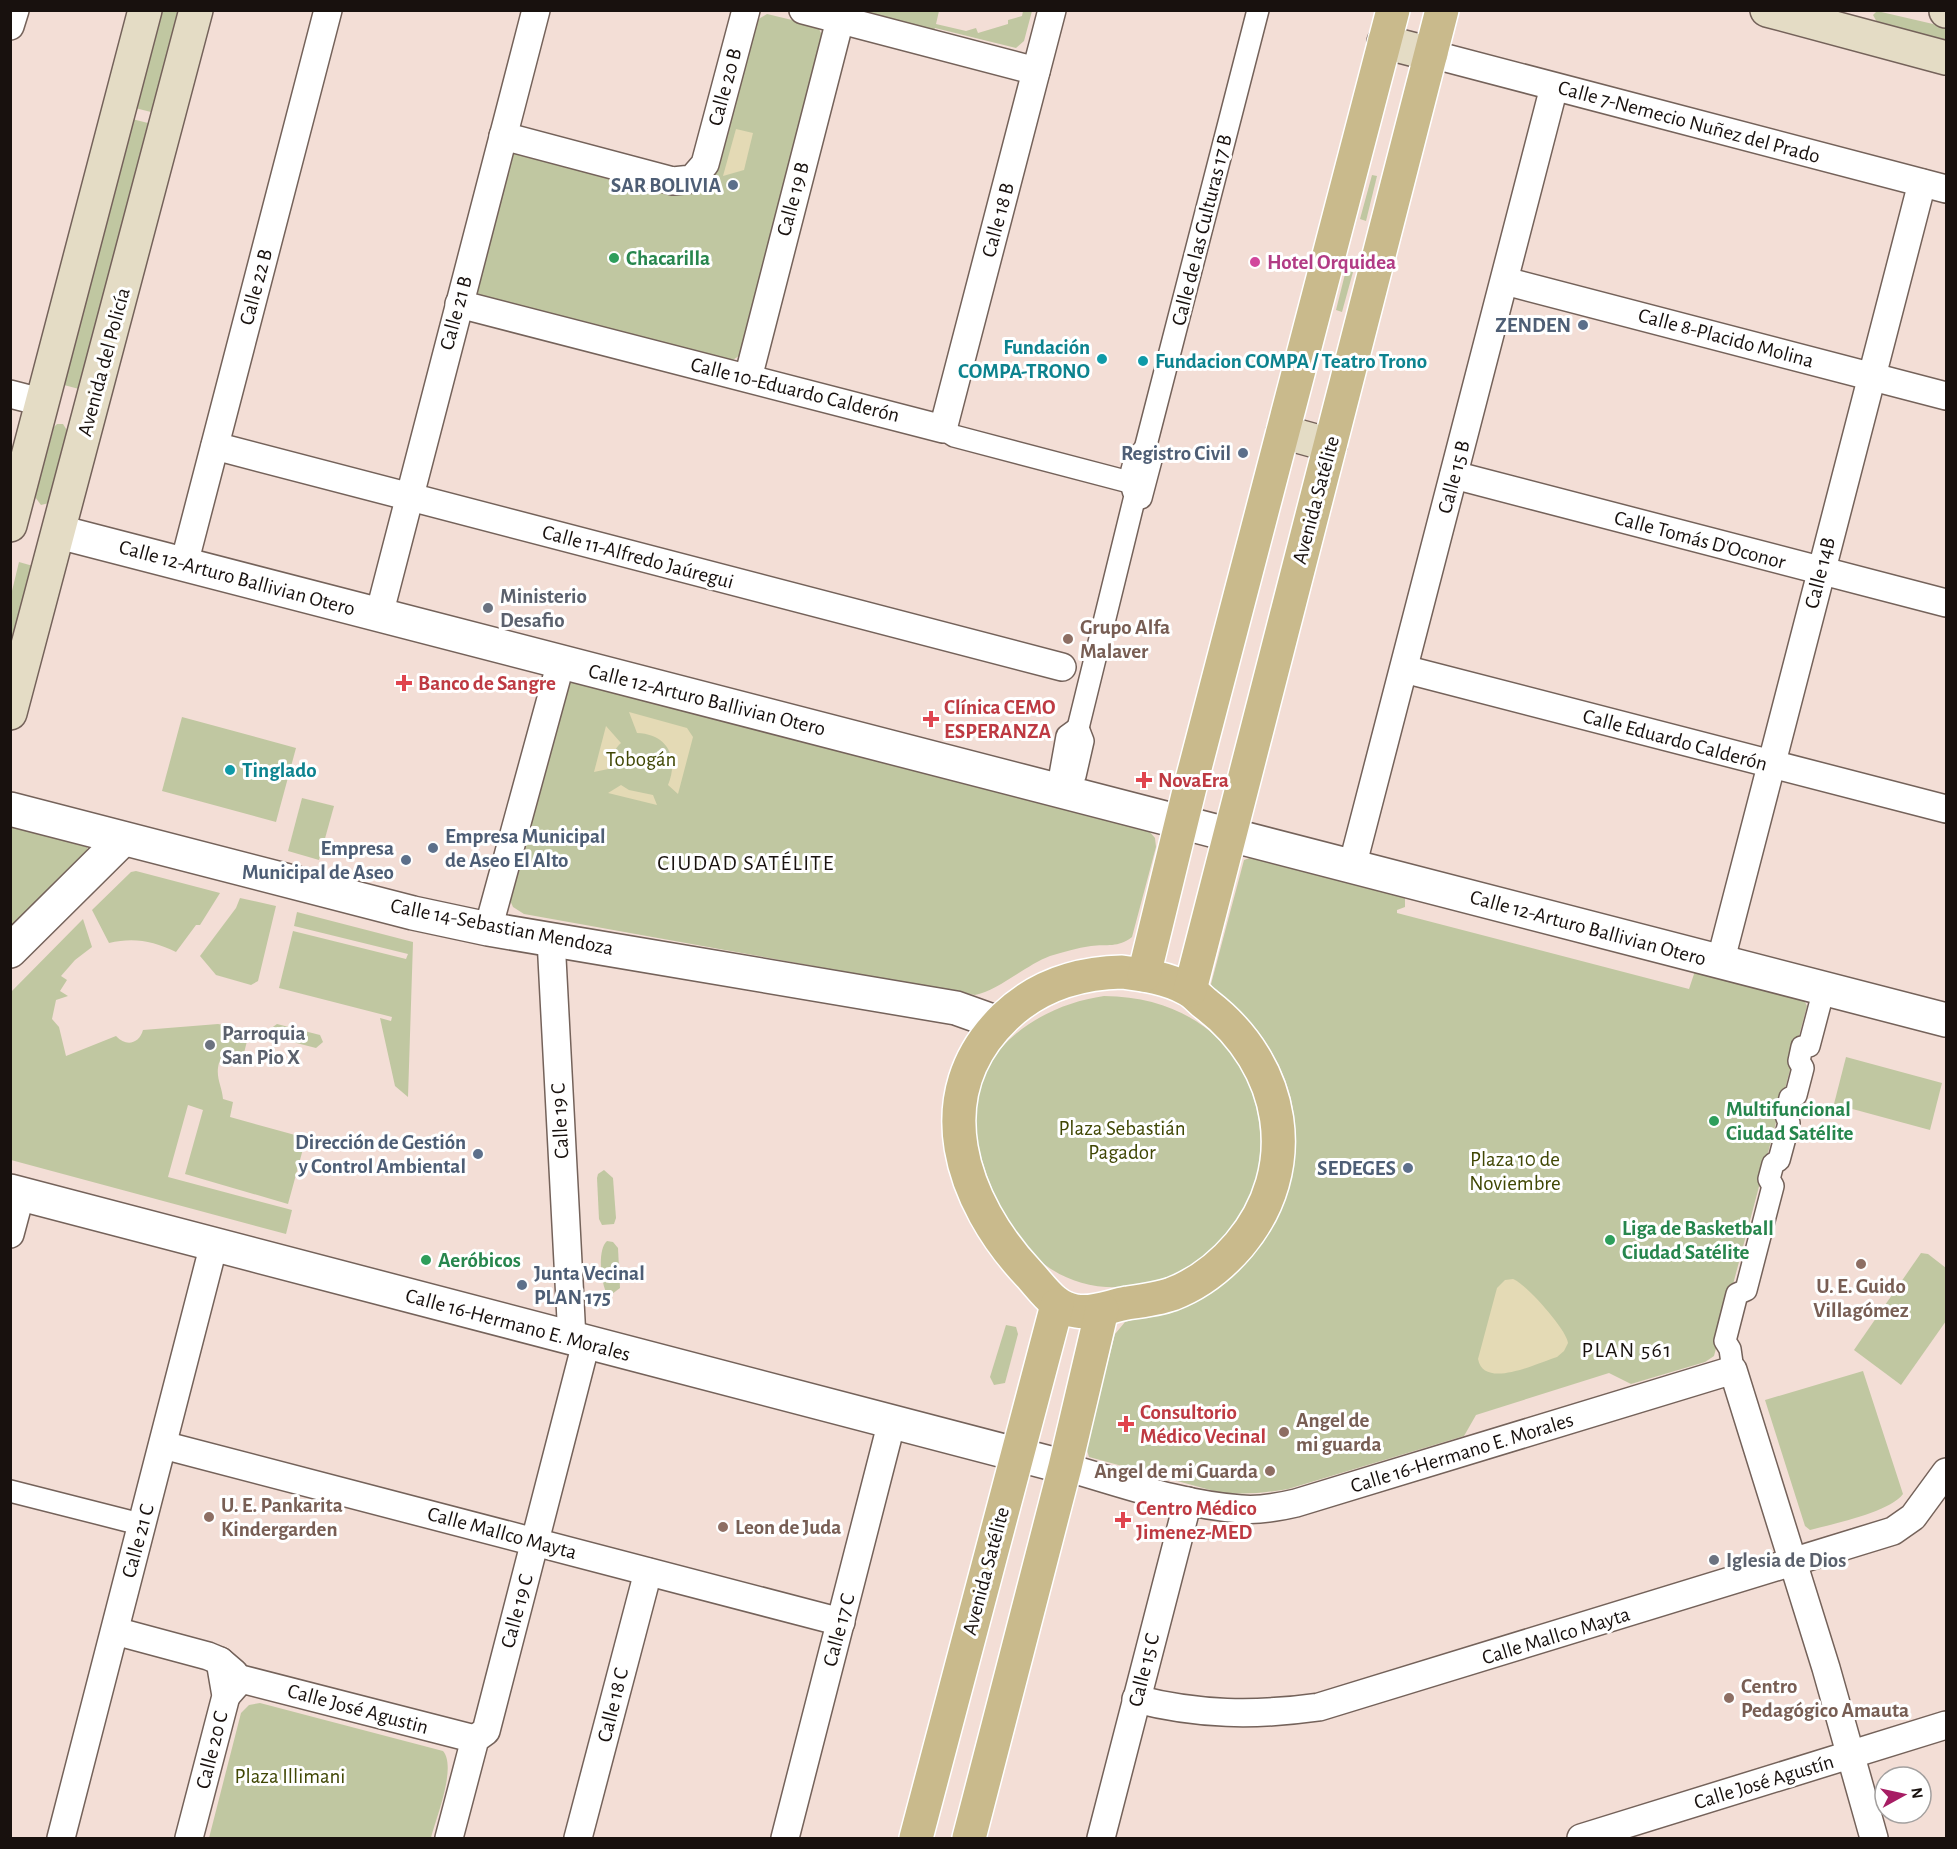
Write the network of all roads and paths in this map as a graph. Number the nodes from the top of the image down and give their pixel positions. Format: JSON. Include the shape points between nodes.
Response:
{"nodes":[{"id":1,"x":15,"y":10,"type":"edge"},
{"id":2,"x":145,"y":10,"type":"edge"},
{"id":3,"x":196,"y":10,"type":"edge"},
{"id":4,"x":328,"y":10,"type":"edge"},
{"id":5,"x":536,"y":10,"type":"edge"},
{"id":6,"x":746,"y":10,"type":"edge"},
{"id":7,"x":803,"y":10,"type":"edge"},
{"id":8,"x":1052,"y":10,"type":"edge"},
{"id":9,"x":1258,"y":10,"type":"edge"},
{"id":10,"x":1392,"y":10,"type":"edge"},
{"id":11,"x":1442,"y":10,"type":"edge"},
{"id":12,"x":1767,"y":10,"type":"edge"},
{"id":13,"x":840,"y":20,"type":"junction"},
{"id":14,"x":1847,"y":21,"type":"edge"},
{"id":15,"x":10,"y":26,"type":"edge"},
{"id":16,"x":1384,"y":42,"type":"junction"},
{"id":17,"x":1431,"y":54,"type":"junction"},
{"id":18,"x":1947,"y":58,"type":"edge"},
{"id":19,"x":1036,"y":72,"type":"junction"},
{"id":20,"x":1554,"y":87,"type":"junction"},
{"id":21,"x":503,"y":136,"type":"junction"},
{"id":22,"x":1934,"y":186,"type":"edge"},
{"id":23,"x":1505,"y":281,"type":"junction"},
{"id":24,"x":459,"y":304,"type":"junction"},
{"id":25,"x":1872,"y":377,"type":"junction"},
{"id":26,"x":748,"y":378,"type":"junction"},
{"id":27,"x":1947,"y":396,"type":"edge"},
{"id":28,"x":26,"y":398,"type":"edge"},
{"id":29,"x":90,"y":415,"type":"junction"},
{"id":30,"x":943,"y":429,"type":"junction"},
{"id":31,"x":1283,"y":432,"type":"junction"},
{"id":32,"x":1330,"y":445,"type":"junction"},
{"id":33,"x":215,"y":446,"type":"junction"},
{"id":34,"x":1454,"y":475,"type":"junction"},
{"id":35,"x":1135,"y":492,"type":"junction"},
{"id":36,"x":408,"y":497,"type":"junction"},
{"id":37,"x":11,"y":522,"type":"edge"},
{"id":38,"x":58,"y":532,"type":"junction"},
{"id":39,"x":184,"y":564,"type":"junction"},
{"id":40,"x":1821,"y":571,"type":"junction"},
{"id":41,"x":1947,"y":603,"type":"edge"},
{"id":42,"x":379,"y":615,"type":"junction"},
{"id":43,"x":561,"y":662,"type":"junction"},
{"id":44,"x":1062,"y":667,"type":"joint"},
{"id":45,"x":1404,"y":669,"type":"junction"},
{"id":46,"x":1089,"y":674,"type":"junction"},
{"id":47,"x":10,"y":713,"type":"edge"},
{"id":48,"x":1771,"y":765,"type":"junction"},
{"id":49,"x":1067,"y":776,"type":"dead end"},
{"id":50,"x":10,"y":809,"type":"edge"},
{"id":51,"x":1947,"y":809,"type":"edge"},
{"id":52,"x":1181,"y":823,"type":"junction"},
{"id":53,"x":1229,"y":835,"type":"junction"},
{"id":54,"x":123,"y":839,"type":"junction"},
{"id":55,"x":1352,"y":867,"type":"junction"},
{"id":56,"x":488,"y":929,"type":"junction"},
{"id":57,"x":550,"y":939,"type":"junction"},
{"id":58,"x":10,"y":951,"type":"edge"},
{"id":59,"x":1720,"y":963,"type":"junction"},
{"id":60,"x":1144,"y":975,"type":"junction"},
{"id":61,"x":1824,"y":989,"type":"junction"},
{"id":62,"x":1190,"y":990,"type":"junction"},
{"id":63,"x":1947,"y":1020,"type":"edge"},
{"id":64,"x":998,"y":1023,"type":"junction"},
{"id":65,"x":16,"y":1192,"type":"edge"},
{"id":66,"x":10,"y":1234,"type":"edge"},
{"id":67,"x":214,"y":1244,"type":"junction"},
{"id":68,"x":1057,"y":1305,"type":"junction"},
{"id":69,"x":1102,"y":1310,"type":"junction"},
{"id":70,"x":579,"y":1341,"type":"junction"},
{"id":71,"x":1728,"y":1347,"type":"junction"},
{"id":72,"x":892,"y":1421,"type":"junction"},
{"id":73,"x":163,"y":1445,"type":"junction"},
{"id":74,"x":1016,"y":1454,"type":"junction"},
{"id":75,"x":1065,"y":1467,"type":"junction"},
{"id":76,"x":1947,"y":1472,"type":"edge"},
{"id":77,"x":10,"y":1491,"type":"edge"},
{"id":78,"x":1188,"y":1501,"type":"junction"},
{"id":79,"x":128,"y":1521,"type":"dead end"},
{"id":80,"x":535,"y":1542,"type":"junction"},
{"id":81,"x":1793,"y":1562,"type":"junction"},
{"id":82,"x":648,"y":1572,"type":"junction"},
{"id":83,"x":841,"y":1622,"type":"junction"},
{"id":84,"x":115,"y":1631,"type":"junction"},
{"id":85,"x":233,"y":1687,"type":"junction"},
{"id":86,"x":1136,"y":1699,"type":"junction"},
{"id":87,"x":1947,"y":1725,"type":"edge"},
{"id":88,"x":475,"y":1739,"type":"junction"},
{"id":89,"x":1850,"y":1755,"type":"junction"},
{"id":90,"x":61,"y":1839,"type":"edge"},
{"id":91,"x":189,"y":1839,"type":"edge"},
{"id":92,"x":449,"y":1839,"type":"edge"},
{"id":93,"x":578,"y":1839,"type":"edge"},
{"id":94,"x":785,"y":1839,"type":"edge"},
{"id":95,"x":916,"y":1839,"type":"edge"},
{"id":96,"x":969,"y":1839,"type":"edge"},
{"id":97,"x":1101,"y":1839,"type":"edge"},
{"id":98,"x":1581,"y":1839,"type":"edge"},
{"id":99,"x":1874,"y":1839,"type":"edge"}],
"edges":[{"from":1,"to":15,"type":"street"},
{"from":2,"to":28,"type":"main road"},
{"from":3,"to":29,"type":"main road","name":"Avenida del Policía"},
{"from":4,"to":33,"type":"street","name":"Calle 22 B"},
{"from":5,"to":21,"type":"street","name":"Calle 21 B"},
{"from":6,"to":21,"type":"street","name":"Calle 20 B","via":[[705,164],[692,179],[673,181]]},
{"from":7,"to":13,"type":"street"},
{"from":8,"to":19,"type":"street","name":"Calle 18 B"},
{"from":9,"to":35,"type":"street","name":"Calle de las Culturas 17 B","via":[[1145,449],[1136,456]]},
{"from":10,"to":16,"type":"main road"},
{"from":11,"to":17,"type":"main road","name":"Avenida Satélite"},
{"from":12,"to":14,"type":"main road"},
{"from":13,"to":19,"type":"street"},
{"from":13,"to":26,"type":"street","name":"Calle 19 B"},
{"from":14,"to":18,"type":"main road"},
{"from":16,"to":17,"type":"main road"},
{"from":16,"to":31,"type":"main road"},
{"from":17,"to":20,"type":"street","name":"Calle 7-Nemecio Nuñez del Prado"},
{"from":17,"to":32,"type":"main road","name":"Avenida Satélite"},
{"from":19,"to":30,"type":"street","name":"Calle 18 B"},
{"from":20,"to":22,"type":"street","name":"Calle 7-Nemecio Nuñez del Prado"},
{"from":20,"to":23,"type":"street","name":"Calle 15 B"},
{"from":21,"to":24,"type":"street","name":"Calle 21 B"},
{"from":22,"to":25,"type":"street","name":"Calle 14B"},
{"from":23,"to":25,"type":"street","name":"Calle 8-Placido Molina"},
{"from":23,"to":34,"type":"street","name":"Calle 15 B"},
{"from":24,"to":26,"type":"street","name":"Calle 10-Eduardo Calderón"},
{"from":24,"to":36,"type":"street","name":"Calle 21 B"},
{"from":25,"to":27,"type":"street","name":"Calle 8-Placido Molina"},
{"from":25,"to":40,"type":"street","name":"Calle 14B"},
{"from":26,"to":30,"type":"street","name":"Calle 10-Eduardo Calderón"},
{"from":28,"to":29,"type":"main road"},
{"from":28,"to":37,"type":"main road"},
{"from":29,"to":38,"type":"main road","name":"Avenida del Policía"},
{"from":30,"to":35,"type":"street","name":"Calle 10-Eduardo Calderón","via":[[954,436]]},
{"from":31,"to":32,"type":"main road"},
{"from":31,"to":52,"type":"main road"},
{"from":32,"to":53,"type":"main road","name":"Avenida Satélite"},
{"from":33,"to":36,"type":"street","name":"Calle 11-Alfredo Jaúregui"},
{"from":33,"to":39,"type":"street","name":"Calle 22 B"},
{"from":34,"to":40,"type":"street","name":"Calle Tomás D'Oconor"},
{"from":34,"to":45,"type":"street","name":"Calle 15 B"},
{"from":35,"to":46,"type":"street"},
{"from":36,"to":42,"type":"street","name":"Calle 21 B"},
{"from":36,"to":44,"type":"street","name":"Calle 11-Alfredo Jaúregui"},
{"from":37,"to":38,"type":"main road"},
{"from":38,"to":39,"type":"street","name":"Calle 12-Arturo Ballivian Otero"},
{"from":38,"to":47,"type":"main road","name":"Avenida del Policía"},
{"from":39,"to":42,"type":"street","name":"Calle 12-Arturo Ballivian Otero"},
{"from":40,"to":41,"type":"street","name":"Calle Tomás D'Oconor"},
{"from":40,"to":48,"type":"street","name":"Calle 14B"},
{"from":42,"to":43,"type":"street","name":"Calle 12-Arturo Ballivian Otero"},
{"from":43,"to":52,"type":"street","name":"Calle 12-Arturo Ballivian Otero"},
{"from":43,"to":56,"type":"street"},
{"from":44,"to":46,"type":"street"},
{"from":45,"to":48,"type":"street","name":"Calle Eduardo Calderón"},
{"from":45,"to":55,"type":"street","name":"Calle 15 B"},
{"from":46,"to":49,"type":"street","via":[[1078,728],[1067,736]]},
{"from":48,"to":51,"type":"street","name":"Calle Eduardo Calderón"},
{"from":48,"to":59,"type":"street","name":"Calle 14B"},
{"from":50,"to":54,"type":"street","name":"Calle 14-Sebastian Mendoza"},
{"from":52,"to":53,"type":"street","name":"Calle 12-Arturo Ballivian Otero"},
{"from":52,"to":60,"type":"main road"},
{"from":53,"to":55,"type":"street","name":"Calle 12-Arturo Ballivian Otero"},
{"from":53,"to":62,"type":"main road","name":"Avenida Satélite"},
{"from":54,"to":56,"type":"street","name":"Calle 14-Sebastian Mendoza"},
{"from":54,"to":58,"type":"street"},
{"from":55,"to":59,"type":"street","name":"Calle 12-Arturo Ballivian Otero"},
{"from":56,"to":57,"type":"street","name":"Calle 14-Sebastian Mendoza"},
{"from":57,"to":64,"type":"street","name":"Calle 14-Sebastian Mendoza","via":[[969,1010]]},
{"from":57,"to":70,"type":"street","name":"Calle 19 C"},
{"from":59,"to":61,"type":"street","name":"Calle 12-Arturo Ballivian Otero"},
{"from":60,"to":62,"type":"main road"},
{"from":60,"to":64,"type":"main road","via":[[1105,973],[1070,980],[1036,994]]},
{"from":61,"to":63,"type":"street","name":"Calle 12-Arturo Ballivian Otero"},
{"from":61,"to":71,"type":"street","via":[[1810,1019],[1809,1046],[1802,1047],[1799,1061],[1803,1068],[1796,1095],[1790,1098],[1779,1160],[1773,1164],[1769,1179],[1773,1186],[1758,1217],[1746,1290],[1750,1297],[1738,1345]]},
{"from":62,"to":69,"type":"main road","via":[[1240,1036],[1266,1079],[1280,1147],[1277,1170],[1261,1215],[1248,1235],[1214,1269],[1172,1294]]},
{"from":64,"to":68,"type":"main road","via":[[975,1054],[960,1090],[962,1155],[997,1236]]},
{"from":65,"to":66,"type":"street"},
{"from":65,"to":67,"type":"street","name":"Calle 16-Hermano E. Morales"},
{"from":67,"to":70,"type":"street","name":"Calle 16-Hermano E. Morales"},
{"from":67,"to":73,"type":"street","name":"Calle 21 C"},
{"from":68,"to":69,"type":"main road","via":[[1077,1311]]},
{"from":68,"to":74,"type":"main road","name":"Avenida Satélite"},
{"from":69,"to":75,"type":"main road"},
{"from":70,"to":72,"type":"street","name":"Calle 16-Hermano E. Morales"},
{"from":70,"to":80,"type":"street","name":"Calle 19 C"},
{"from":71,"to":78,"type":"street","name":"Calle 16-Hermano E. Morales","via":[[1296,1503],[1243,1510]]},
{"from":71,"to":81,"type":"street"},
{"from":72,"to":74,"type":"street","name":"Calle 16-Hermano E. Morales"},
{"from":72,"to":83,"type":"street","name":"Calle 17 C"},
{"from":73,"to":80,"type":"street","name":"Calle Mallco Mayta"},
{"from":73,"to":84,"type":"street","name":"Calle 21 C"},
{"from":74,"to":75,"type":"street","name":"Calle 16-Hermano E. Morales"},
{"from":74,"to":95,"type":"main road","name":"Avenida Satélite"},
{"from":75,"to":78,"type":"street","name":"Calle 16-Hermano E. Morales"},
{"from":75,"to":96,"type":"main road"},
{"from":76,"to":81,"type":"street","name":"Calle Mallco Mayta","via":[[1913,1517],[1893,1531]]},
{"from":77,"to":79,"type":"street"},
{"from":78,"to":86,"type":"street","name":"Calle 15 C"},
{"from":80,"to":82,"type":"street","name":"Calle Mallco Mayta"},
{"from":80,"to":88,"type":"street","name":"Calle 19 C","via":[[486,1731]]},
{"from":81,"to":86,"type":"street","name":"Calle Mallco Mayta","via":[[1318,1707],[1270,1714],[1212,1714]]},
{"from":81,"to":89,"type":"street"},
{"from":82,"to":83,"type":"street","name":"Calle Mallco Mayta"},
{"from":82,"to":93,"type":"street","name":"Calle 18 C"},
{"from":83,"to":94,"type":"street","name":"Calle 17 C"},
{"from":84,"to":85,"type":"street","name":"Calle José Agustin","via":[[220,1661]]},
{"from":84,"to":90,"type":"street","name":"Calle 21 C"},
{"from":85,"to":88,"type":"street","name":"Calle José Agustin"},
{"from":85,"to":91,"type":"street","name":"Calle 20 C"},
{"from":86,"to":97,"type":"street","name":"Calle 15 C"},
{"from":87,"to":89,"type":"street","name":"Calle José Agustín"},
{"from":88,"to":92,"type":"street","name":"Calle 19 C"},
{"from":89,"to":98,"type":"street","name":"Calle José Agustín"},
{"from":89,"to":99,"type":"street"}]}
